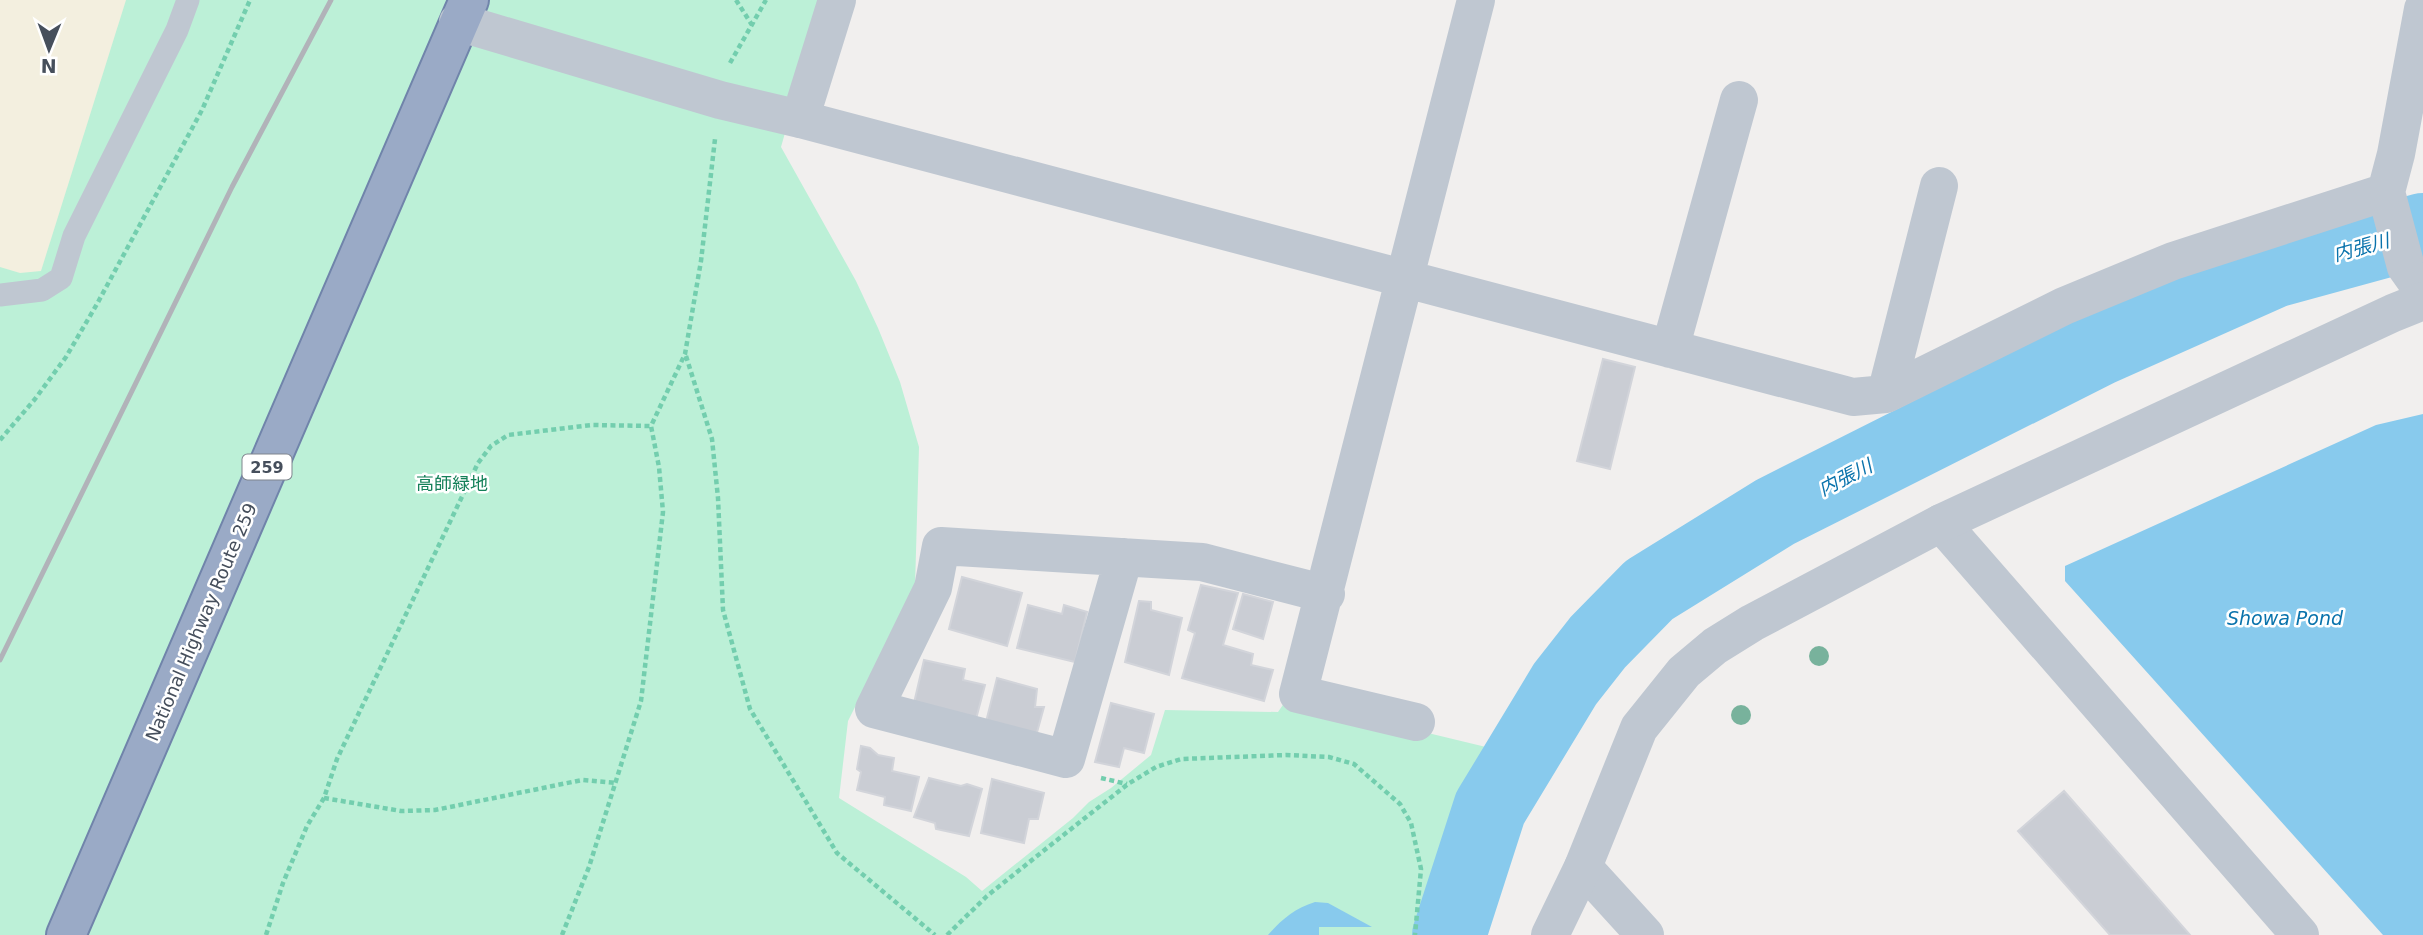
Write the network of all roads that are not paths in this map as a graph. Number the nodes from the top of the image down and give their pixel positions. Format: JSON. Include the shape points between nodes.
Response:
{"nodes":[{"id":1,"x":188,"y":0,"type":"edge"},
{"id":2,"x":837,"y":0,"type":"edge"},
{"id":3,"x":1476,"y":0,"type":"edge"},
{"id":4,"x":2423,"y":9,"type":"edge"},
{"id":5,"x":464,"y":11,"type":"edge"},
{"id":6,"x":1739,"y":100,"type":"dead end"},
{"id":7,"x":800,"y":119,"type":"junction"},
{"id":8,"x":1939,"y":187,"type":"dead end"},
{"id":9,"x":2388,"y":198,"type":"junction"},
{"id":10,"x":1405,"y":279,"type":"junction"},
{"id":11,"x":2414,"y":279,"type":"edge"},
{"id":12,"x":0,"y":295,"type":"edge"},
{"id":13,"x":2423,"y":301,"type":"edge"},
{"id":14,"x":1670,"y":349,"type":"junction"},
{"id":15,"x":1886,"y":394,"type":"junction"},
{"id":16,"x":1941,"y":523,"type":"junction"},
{"id":17,"x":1124,"y":557,"type":"junction"},
{"id":18,"x":1326,"y":594,"type":"junction"},
{"id":19,"x":1416,"y":722,"type":"dead end"},
{"id":20,"x":1583,"y":867,"type":"junction"},
{"id":21,"x":66,"y":935,"type":"edge"},
{"id":22,"x":1550,"y":935,"type":"edge"},
{"id":23,"x":1645,"y":935,"type":"edge"},
{"id":24,"x":2301,"y":935,"type":"edge"}],
"edges":[{"from":1,"to":12,"type":"lane","via":[[74,236],[61,278],[42,290]]},
{"from":2,"to":7,"type":"street"},
{"from":3,"to":10,"type":"street"},
{"from":4,"to":9,"type":"street"},
{"from":5,"to":7,"type":"street","via":[[720,100]]},
{"from":5,"to":21,"type":"highway","name":"National Highway Route 259","number":"259"},
{"from":6,"to":14,"type":"street"},
{"from":7,"to":10,"type":"street"},
{"from":8,"to":15,"type":"street"},
{"from":9,"to":11,"type":"street"},
{"from":9,"to":15,"type":"street","via":[[2173,261],[2064,306]]},
{"from":10,"to":14,"type":"street"},
{"from":10,"to":18,"type":"street"},
{"from":13,"to":16,"type":"street"},
{"from":14,"to":15,"type":"street","via":[[1853,397]]},
{"from":16,"to":20,"type":"street","via":[[1752,623],[1685,672],[1639,728]]},
{"from":16,"to":24,"type":"street"},
{"from":17,"to":17,"type":"street","via":[[941,546],[933,588],[874,709],[1066,759]]},
{"from":17,"to":18,"type":"street","via":[[1202,562]]},
{"from":18,"to":19,"type":"street","via":[[1298,695]]},
{"from":20,"to":22,"type":"street"},
{"from":20,"to":23,"type":"street"}]}
